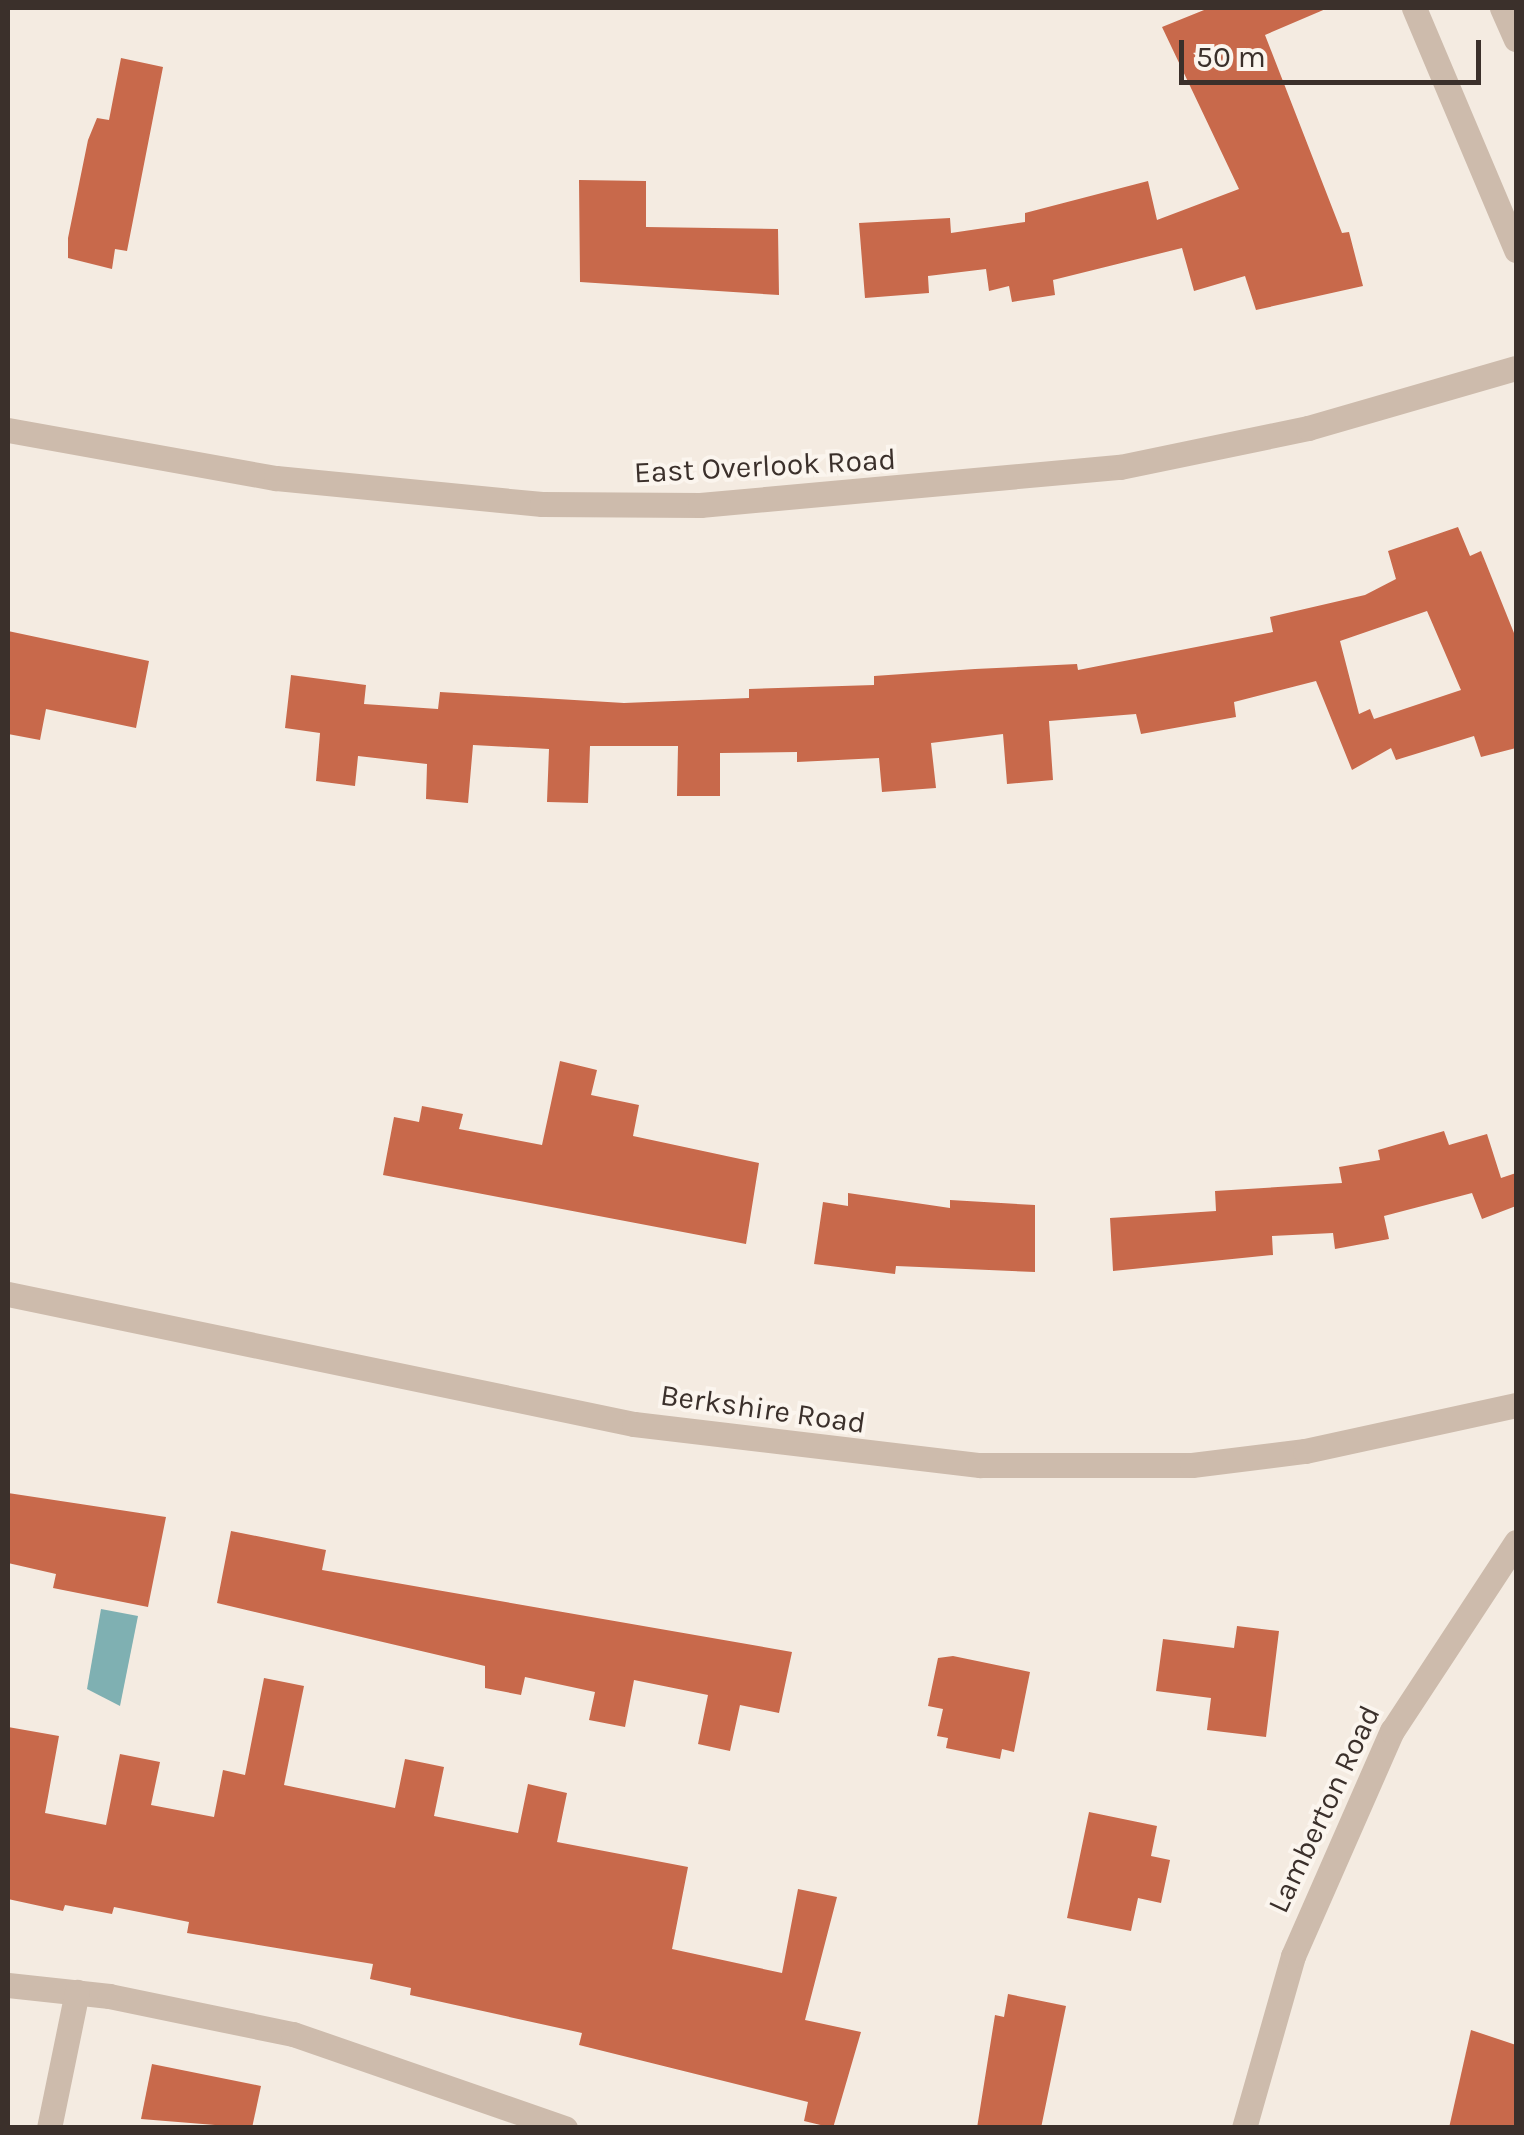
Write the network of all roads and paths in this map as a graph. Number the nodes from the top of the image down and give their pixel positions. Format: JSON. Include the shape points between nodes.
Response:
{"nodes":[{"id":1,"x":1414,"y":8,"type":"edge"},
{"id":2,"x":1502,"y":8,"type":"edge"},
{"id":3,"x":1516,"y":39,"type":"edge"},
{"id":4,"x":1516,"y":250,"type":"edge"},
{"id":5,"x":1516,"y":368,"type":"edge"},
{"id":6,"x":8,"y":430,"type":"edge"},
{"id":7,"x":8,"y":1294,"type":"edge"},
{"id":8,"x":1516,"y":1404,"type":"edge"},
{"id":9,"x":1516,"y":1542,"type":"edge"},
{"id":10,"x":8,"y":1986,"type":"edge"},
{"id":11,"x":77,"y":1992,"type":"junction"},
{"id":12,"x":558,"y":2126,"type":"edge"},
{"id":13,"x":49,"y":2128,"type":"edge"},
{"id":14,"x":1244,"y":2128,"type":"edge"}],
"edges":[{"from":1,"to":4,"type":"street"},
{"from":2,"to":3,"type":"street"},
{"from":5,"to":6,"type":"street","name":"East Overlook Road","via":[[1308,428],[1120,467],[718,504],[542,504],[296,480]]},
{"from":7,"to":8,"type":"street","name":"Berkshire Road","via":[[634,1424],[980,1466],[1192,1465],[1305,1451]]},
{"from":9,"to":14,"type":"street","name":"Lamberton Road","via":[[1392,1731],[1293,1956]]},
{"from":10,"to":11,"type":"street"},
{"from":11,"to":12,"type":"street","via":[[309,2038]]},
{"from":11,"to":13,"type":"street"}]}
